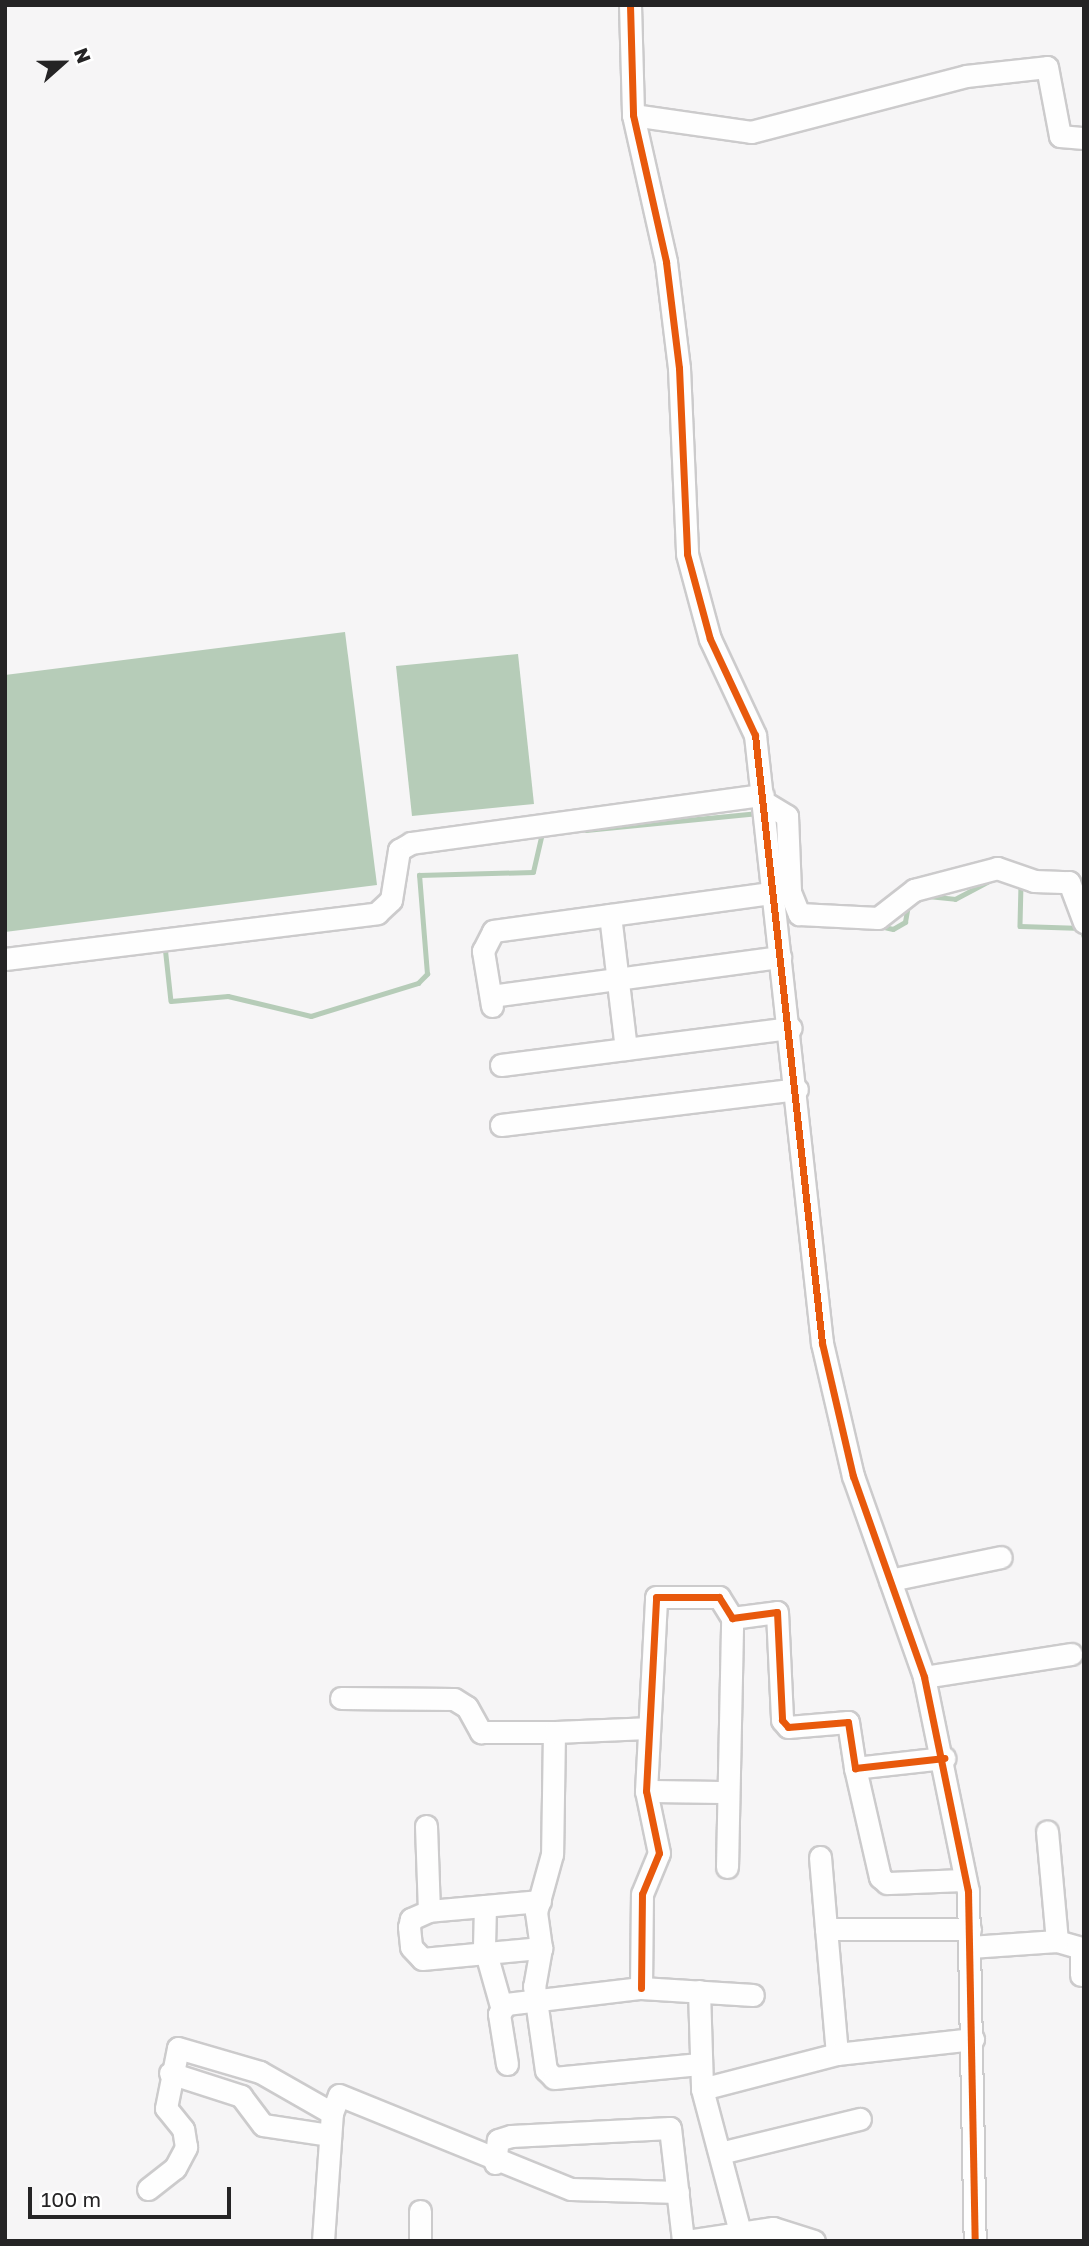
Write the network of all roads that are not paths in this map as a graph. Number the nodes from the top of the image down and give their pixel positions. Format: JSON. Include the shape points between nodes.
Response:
{"nodes":[{"id":1,"x":630,"y":5,"type":"edge"},
{"id":2,"x":634,"y":115,"type":"junction"},
{"id":3,"x":1084,"y":138,"type":"edge"},
{"id":4,"x":765,"y":807,"type":"junction"},
{"id":5,"x":772,"y":893,"type":"junction"},
{"id":6,"x":610,"y":915,"type":"junction"},
{"id":7,"x":1084,"y":922,"type":"edge"},
{"id":8,"x":780,"y":957,"type":"junction"},
{"id":9,"x":5,"y":959,"type":"edge"},
{"id":10,"x":617,"y":979,"type":"junction"},
{"id":11,"x":790,"y":1028,"type":"junction"},
{"id":12,"x":626,"y":1049,"type":"junction"},
{"id":13,"x":501,"y":1065,"type":"dead end"},
{"id":14,"x":797,"y":1089,"type":"junction"},
{"id":15,"x":501,"y":1125,"type":"dead end"},
{"id":16,"x":1001,"y":1557,"type":"dead end"},
{"id":17,"x":890,"y":1580,"type":"junction"},
{"id":18,"x":732,"y":1618,"type":"junction"},
{"id":19,"x":1071,"y":1654,"type":"dead end"},
{"id":20,"x":924,"y":1677,"type":"junction"},
{"id":21,"x":341,"y":1698,"type":"dead end"},
{"id":22,"x":648,"y":1728,"type":"junction"},
{"id":23,"x":554,"y":1732,"type":"junction"},
{"id":24,"x":944,"y":1758,"type":"junction"},
{"id":25,"x":855,"y":1768,"type":"junction"},
{"id":26,"x":646,"y":1791,"type":"junction"},
{"id":27,"x":729,"y":1792,"type":"junction"},
{"id":28,"x":426,"y":1826,"type":"dead end"},
{"id":29,"x":1047,"y":1831,"type":"dead end"},
{"id":30,"x":820,"y":1857,"type":"dead end"},
{"id":31,"x":727,"y":1867,"type":"dead end"},
{"id":32,"x":965,"y":1880,"type":"junction"},
{"id":33,"x":540,"y":1900,"type":"junction"},
{"id":34,"x":485,"y":1906,"type":"junction"},
{"id":35,"x":429,"y":1911,"type":"junction"},
{"id":36,"x":826,"y":1930,"type":"junction"},
{"id":37,"x":970,"y":1938,"type":"junction"},
{"id":38,"x":1057,"y":1941,"type":"junction"},
{"id":39,"x":541,"y":1948,"type":"junction"},
{"id":40,"x":486,"y":1954,"type":"junction"},
{"id":41,"x":1081,"y":1975,"type":"dead end"},
{"id":42,"x":641,"y":1988,"type":"junction"},
{"id":43,"x":699,"y":1991,"type":"junction"},
{"id":44,"x":753,"y":1995,"type":"dead end"},
{"id":45,"x":537,"y":1999,"type":"junction"},
{"id":46,"x":501,"y":2006,"type":"junction"},
{"id":47,"x":973,"y":2039,"type":"junction"},
{"id":48,"x":837,"y":2054,"type":"junction"},
{"id":49,"x":507,"y":2064,"type":"dead end"},
{"id":50,"x":699,"y":2064,"type":"junction"},
{"id":51,"x":170,"y":2073,"type":"junction"},
{"id":52,"x":702,"y":2089,"type":"junction"},
{"id":53,"x":860,"y":2119,"type":"dead end"},
{"id":54,"x":331,"y":2124,"type":"junction"},
{"id":55,"x":720,"y":2153,"type":"junction"},
{"id":56,"x":495,"y":2163,"type":"junction"},
{"id":57,"x":148,"y":2189,"type":"dead end"},
{"id":58,"x":678,"y":2192,"type":"junction"},
{"id":59,"x":420,"y":2211,"type":"dead end"},
{"id":60,"x":740,"y":2232,"type":"junction"},
{"id":61,"x":323,"y":2241,"type":"edge"},
{"id":62,"x":420,"y":2241,"type":"edge"},
{"id":63,"x":685,"y":2241,"type":"edge"},
{"id":64,"x":814,"y":2241,"type":"edge"},
{"id":65,"x":975,"y":2241,"type":"edge"}],
"edges":[{"from":1,"to":2,"type":"street"},
{"from":2,"to":3,"type":"street","via":[[751,131],[965,76],[1047,67],[1060,136]]},
{"from":2,"to":4,"type":"street","via":[[669,289],[693,589],[747,712]]},
{"from":4,"to":5,"type":"street"},
{"from":4,"to":7,"type":"street","via":[[787,816],[790,892],[799,914],[878,918],[914,890],[997,868],[1075,885]]},
{"from":4,"to":9,"type":"street","via":[[411,843],[399,850],[390,900],[377,913]]},
{"from":5,"to":6,"type":"street"},
{"from":5,"to":8,"type":"street"},
{"from":6,"to":10,"type":"street"},
{"from":6,"to":10,"type":"street","via":[[493,931],[483,951],[492,1001]]},
{"from":8,"to":10,"type":"street"},
{"from":8,"to":11,"type":"street"},
{"from":10,"to":12,"type":"street"},
{"from":11,"to":12,"type":"street"},
{"from":11,"to":14,"type":"street"},
{"from":12,"to":13,"type":"street"},
{"from":14,"to":15,"type":"street"},
{"from":14,"to":17,"type":"street","via":[[809,1269],[822,1343],[853,1476]]},
{"from":16,"to":17,"type":"street"},
{"from":17,"to":20,"type":"street"},
{"from":18,"to":22,"type":"street","via":[[719,1597],[656,1597]]},
{"from":18,"to":25,"type":"street","via":[[777,1612],[782,1720],[788,1727],[848,1722]]},
{"from":18,"to":27,"type":"street"},
{"from":19,"to":20,"type":"street"},
{"from":20,"to":24,"type":"street"},
{"from":21,"to":23,"type":"street","via":[[454,1699],[467,1707],[481,1732]]},
{"from":22,"to":23,"type":"street"},
{"from":22,"to":26,"type":"street"},
{"from":23,"to":33,"type":"street","via":[[552,1854]]},
{"from":24,"to":25,"type":"street"},
{"from":24,"to":32,"type":"street"},
{"from":25,"to":32,"type":"street","via":[[880,1877],[887,1883]]},
{"from":26,"to":27,"type":"street"},
{"from":26,"to":42,"type":"street","via":[[659,1853],[642,1894]]},
{"from":27,"to":31,"type":"street"},
{"from":28,"to":35,"type":"street"},
{"from":29,"to":38,"type":"street"},
{"from":30,"to":36,"type":"street"},
{"from":32,"to":37,"type":"street"},
{"from":33,"to":34,"type":"street"},
{"from":33,"to":39,"type":"street"},
{"from":34,"to":35,"type":"street"},
{"from":34,"to":40,"type":"street"},
{"from":35,"to":40,"type":"street","via":[[411,1919],[415,1955]]},
{"from":36,"to":37,"type":"street"},
{"from":36,"to":48,"type":"street"},
{"from":37,"to":38,"type":"street"},
{"from":37,"to":47,"type":"street"},
{"from":38,"to":41,"type":"street","via":[[1081,1948]]},
{"from":39,"to":40,"type":"street"},
{"from":39,"to":45,"type":"street"},
{"from":40,"to":46,"type":"street"},
{"from":42,"to":43,"type":"street"},
{"from":42,"to":45,"type":"street"},
{"from":43,"to":44,"type":"street"},
{"from":43,"to":50,"type":"street"},
{"from":45,"to":46,"type":"street"},
{"from":45,"to":50,"type":"street","via":[[542,2057],[554,2078]]},
{"from":46,"to":49,"type":"street"},
{"from":47,"to":48,"type":"street"},
{"from":47,"to":65,"type":"street"},
{"from":48,"to":52,"type":"street"},
{"from":50,"to":52,"type":"street"},
{"from":51,"to":54,"type":"street","via":[[241,2095],[263,2125]]},
{"from":51,"to":54,"type":"street","via":[[178,2048],[194,2049],[260,2072]]},
{"from":51,"to":57,"type":"street","via":[[166,2108],[183,2129],[186,2147],[175,2168]]},
{"from":52,"to":55,"type":"street"},
{"from":53,"to":55,"type":"street"},
{"from":54,"to":56,"type":"street","via":[[339,2095],[348,2094]]},
{"from":54,"to":61,"type":"street"},
{"from":55,"to":60,"type":"street"},
{"from":56,"to":58,"type":"street","via":[[571,2189]]},
{"from":56,"to":58,"type":"street","via":[[498,2140],[511,2136],[668,2127]]},
{"from":58,"to":63,"type":"street"},
{"from":59,"to":62,"type":"street"},
{"from":60,"to":63,"type":"street"},
{"from":60,"to":64,"type":"street","via":[[773,2228]]}]}
